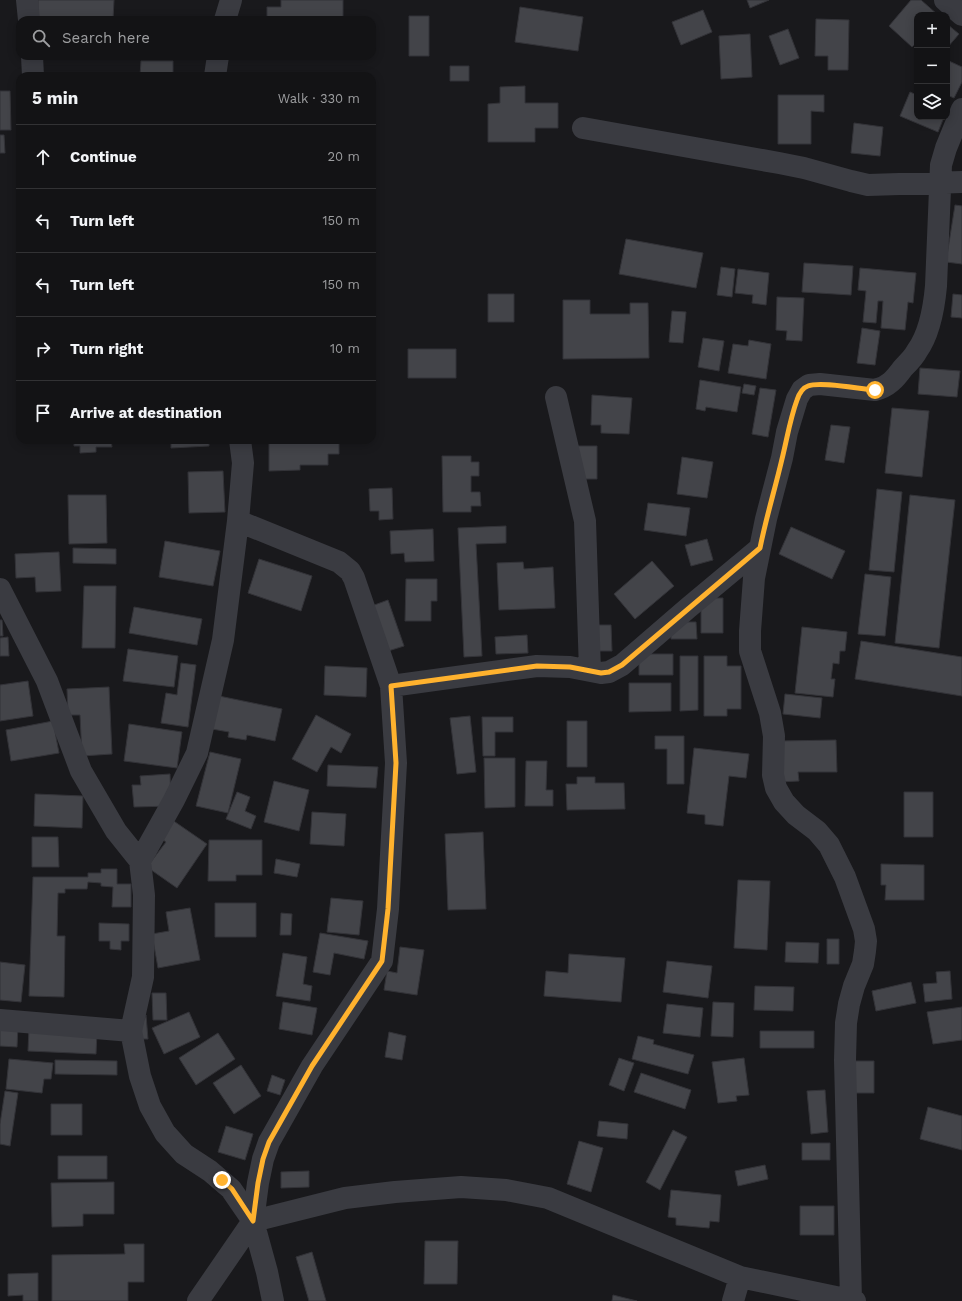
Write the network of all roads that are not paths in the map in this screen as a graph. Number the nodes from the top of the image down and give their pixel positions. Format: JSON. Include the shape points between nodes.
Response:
{"nodes":[{"id":1,"x":27,"y":0,"type":"edge"},
{"id":2,"x":231,"y":0,"type":"edge"},
{"id":3,"x":945,"y":0,"type":"edge"},
{"id":4,"x":962,"y":15,"type":"edge"},
{"id":5,"x":29,"y":16,"type":"edge"},
{"id":6,"x":226,"y":16,"type":"edge"},
{"id":7,"x":32,"y":60,"type":"edge"},
{"id":8,"x":217,"y":60,"type":"edge"},
{"id":9,"x":33,"y":72,"type":"edge"},
{"id":10,"x":216,"y":72,"type":"edge"},
{"id":11,"x":962,"y":109,"type":"edge"},
{"id":12,"x":583,"y":128,"type":"dead end"},
{"id":13,"x":962,"y":182,"type":"edge"},
{"id":14,"x":940,"y":184,"type":"junction"},
{"id":15,"x":556,"y":397,"type":"dead end"},
{"id":16,"x":240,"y":444,"type":"edge"},
{"id":17,"x":238,"y":521,"type":"junction"},
{"id":18,"x":760,"y":548,"type":"junction"},
{"id":19,"x":0,"y":589,"type":"edge"},
{"id":20,"x":590,"y":671,"type":"junction"},
{"id":21,"x":391,"y":686,"type":"junction"},
{"id":22,"x":140,"y":861,"type":"junction"},
{"id":23,"x":0,"y":1020,"type":"edge"},
{"id":24,"x":131,"y":1031,"type":"junction"},
{"id":25,"x":253,"y":1221,"type":"junction"},
{"id":26,"x":740,"y":1277,"type":"junction"},
{"id":27,"x":198,"y":1301,"type":"edge"},
{"id":28,"x":273,"y":1301,"type":"edge"},
{"id":29,"x":733,"y":1301,"type":"edge"},
{"id":30,"x":853,"y":1301,"type":"edge"}],
"edges":[{"from":1,"to":5,"type":"street"},
{"from":2,"to":6,"type":"street"},
{"from":3,"to":4,"type":"street"},
{"from":7,"to":9,"type":"street"},
{"from":8,"to":10,"type":"street"},
{"from":11,"to":14,"type":"street","via":[[941,165]]},
{"from":12,"to":14,"type":"street","via":[[780,163],[868,185]]},
{"from":13,"to":14,"type":"street"},
{"from":14,"to":18,"type":"street","via":[[934,305],[928,330],[918,351],[892,382],[883,388],[875,390],[820,384],[809,385],[802,390],[787,432]]},
{"from":15,"to":20,"type":"street","via":[[585,521]]},
{"from":16,"to":17,"type":"street","via":[[242,463]]},
{"from":17,"to":21,"type":"street","via":[[339,562],[350,571]]},
{"from":17,"to":22,"type":"street","via":[[223,640],[197,754]]},
{"from":18,"to":20,"type":"street","via":[[622,665],[609,672]]},
{"from":18,"to":30,"type":"street","via":[[754,578],[750,651],[770,713],[774,736],[774,781],[784,802],[829,845],[845,878],[866,941],[863,964],[849,1004],[844,1060]]},
{"from":19,"to":22,"type":"street","via":[[47,681],[81,771],[116,831]]},
{"from":20,"to":21,"type":"street","via":[[570,667],[537,666]]},
{"from":21,"to":25,"type":"street","via":[[396,763],[388,909],[382,961],[312,1066],[269,1142],[258,1183]]},
{"from":22,"to":24,"type":"street","via":[[144,895],[143,977]]},
{"from":23,"to":24,"type":"street"},
{"from":24,"to":25,"type":"street","via":[[140,1076],[150,1106],[165,1133],[184,1154],[232,1189]]},
{"from":25,"to":26,"type":"street","via":[[345,1198],[462,1187],[506,1190],[548,1198]]},
{"from":25,"to":27,"type":"street"},
{"from":25,"to":28,"type":"street"},
{"from":26,"to":29,"type":"street"},
{"from":26,"to":30,"type":"street"}]}
